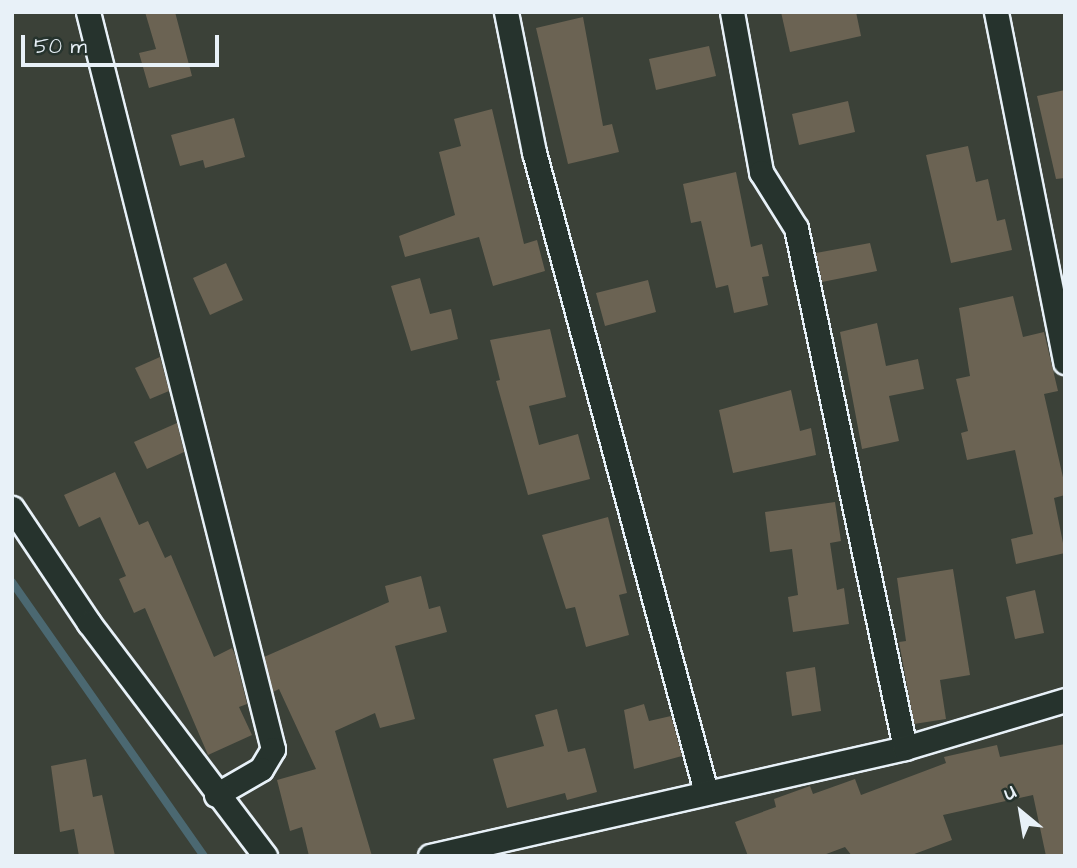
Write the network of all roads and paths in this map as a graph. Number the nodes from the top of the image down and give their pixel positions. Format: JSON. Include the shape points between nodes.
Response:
{"nodes":[{"id":1,"x":88,"y":12,"type":"edge"},
{"id":2,"x":506,"y":12,"type":"edge"},
{"id":3,"x":732,"y":12,"type":"edge"},
{"id":4,"x":996,"y":12,"type":"edge"},
{"id":5,"x":1065,"y":362,"type":"edge"},
{"id":6,"x":12,"y":508,"type":"edge"},
{"id":7,"x":1065,"y":700,"type":"edge"},
{"id":8,"x":905,"y":748,"type":"junction"},
{"id":9,"x":706,"y":792,"type":"junction"},
{"id":10,"x":216,"y":795,"type":"junction"},
{"id":11,"x":265,"y":856,"type":"edge"},
{"id":12,"x":430,"y":856,"type":"edge"}],
"edges":[{"from":1,"to":10,"type":"street","via":[[273,749],[261,769]]},
{"from":2,"to":9,"type":"street","via":[[534,152]]},
{"from":3,"to":8,"type":"street","via":[[761,172],[796,228]]},
{"from":4,"to":5,"type":"street"},
{"from":6,"to":10,"type":"street","via":[[89,623]]},
{"from":7,"to":8,"type":"street"},
{"from":8,"to":9,"type":"street"},
{"from":9,"to":12,"type":"street"},
{"from":10,"to":11,"type":"street"}]}
